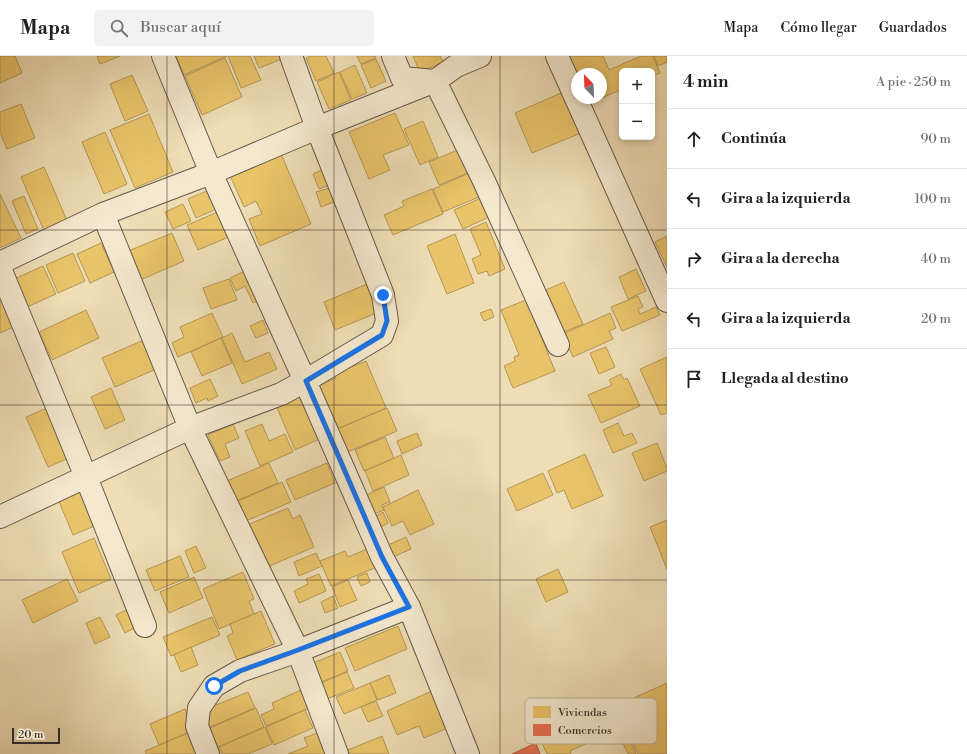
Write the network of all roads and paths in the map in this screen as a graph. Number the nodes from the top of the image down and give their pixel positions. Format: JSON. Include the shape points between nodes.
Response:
{"nodes":[{"id":1,"x":163,"y":56,"type":"edge"},
{"id":2,"x":291,"y":56,"type":"edge"},
{"id":3,"x":393,"y":56,"type":"edge"},
{"id":4,"x":480,"y":56,"type":"edge"},
{"id":5,"x":557,"y":56,"type":"edge"},
{"id":6,"x":435,"y":81,"type":"junction"},
{"id":7,"x":317,"y":128,"type":"junction"},
{"id":8,"x":211,"y":173,"type":"junction"},
{"id":9,"x":103,"y":214,"type":"junction"},
{"id":10,"x":0,"y":263,"type":"edge"},
{"id":11,"x":0,"y":268,"type":"edge"},
{"id":12,"x":667,"y":301,"type":"edge"},
{"id":13,"x":558,"y":345,"type":"dead end"},
{"id":14,"x":306,"y":381,"type":"junction"},
{"id":15,"x":190,"y":428,"type":"junction"},
{"id":16,"x":86,"y":477,"type":"junction"},
{"id":17,"x":0,"y":517,"type":"edge"},
{"id":18,"x":409,"y":607,"type":"junction"},
{"id":19,"x":145,"y":626,"type":"dead end"},
{"id":20,"x":298,"y":650,"type":"junction"},
{"id":21,"x":208,"y":754,"type":"edge"},
{"id":22,"x":337,"y":754,"type":"edge"},
{"id":23,"x":468,"y":754,"type":"edge"}],
"edges":[{"from":1,"to":8,"type":"street"},
{"from":2,"to":7,"type":"street"},
{"from":3,"to":6,"type":"street","via":[[402,78]]},
{"from":4,"to":6,"type":"street","via":[[456,66]]},
{"from":5,"to":12,"type":"street"},
{"from":6,"to":7,"type":"street"},
{"from":6,"to":13,"type":"street","via":[[484,181]]},
{"from":7,"to":8,"type":"street"},
{"from":7,"to":14,"type":"street","via":[[383,295],[387,321],[382,335]]},
{"from":8,"to":9,"type":"street"},
{"from":8,"to":14,"type":"street"},
{"from":9,"to":10,"type":"street"},
{"from":9,"to":15,"type":"street"},
{"from":11,"to":16,"type":"street"},
{"from":14,"to":15,"type":"street","via":[[281,394]]},
{"from":14,"to":18,"type":"street","via":[[382,557]]},
{"from":15,"to":16,"type":"street"},
{"from":15,"to":20,"type":"street"},
{"from":16,"to":17,"type":"street"},
{"from":16,"to":19,"type":"street"},
{"from":18,"to":20,"type":"street"},
{"from":18,"to":23,"type":"street"},
{"from":20,"to":21,"type":"street","via":[[240,671],[214,686],[199,708],[197,726]]},
{"from":20,"to":22,"type":"street"}]}
